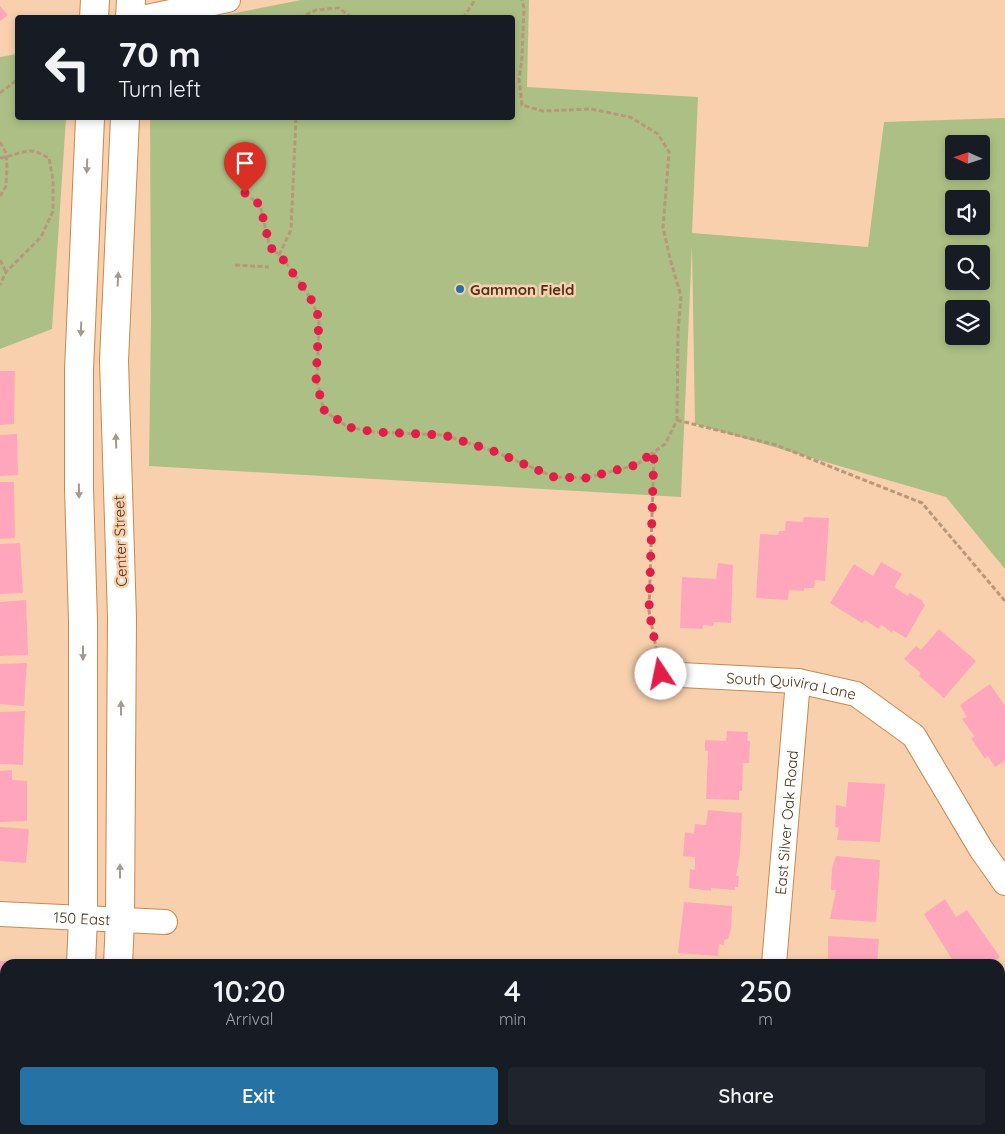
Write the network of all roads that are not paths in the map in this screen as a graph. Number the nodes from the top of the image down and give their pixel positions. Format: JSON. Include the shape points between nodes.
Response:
{"nodes":[{"id":1,"x":95,"y":0,"type":"edge"},
{"id":2,"x":131,"y":0,"type":"edge"},
{"id":3,"x":228,"y":0,"type":"edge"},
{"id":4,"x":94,"y":15,"type":"edge"},
{"id":5,"x":130,"y":15,"type":"edge"},
{"id":6,"x":156,"y":15,"type":"edge"},
{"id":7,"x":90,"y":120,"type":"edge"},
{"id":8,"x":125,"y":120,"type":"edge"},
{"id":9,"x":661,"y":674,"type":"road end"},
{"id":10,"x":798,"y":681,"type":"junction"},
{"id":11,"x":1005,"y":883,"type":"edge"},
{"id":12,"x":0,"y":914,"type":"edge"},
{"id":13,"x":83,"y":918,"type":"junction"},
{"id":14,"x":120,"y":920,"type":"junction"},
{"id":15,"x":164,"y":922,"type":"dead end"},
{"id":16,"x":81,"y":959,"type":"edge"},
{"id":17,"x":118,"y":959,"type":"edge"},
{"id":18,"x":774,"y":959,"type":"edge"}],
"edges":[{"from":1,"to":4,"type":"main road"},
{"from":2,"to":5,"type":"main road"},
{"from":3,"to":6,"type":"street"},
{"from":7,"to":13,"type":"main road","one_way":true,"via":[[79,370],[84,621]]},
{"from":14,"to":8,"type":"main road","name":"Center Street","one_way":true,"via":[[122,618],[114,361]]},
{"from":9,"to":10,"type":"street","name":"South Quivira Lane"},
{"from":10,"to":11,"type":"street","name":"South Quivira Lane","via":[[856,694],[914,736],[981,849]]},
{"from":10,"to":18,"type":"street","name":"East Silver Oak Road"},
{"from":12,"to":13,"type":"street","name":"150 East"},
{"from":13,"to":14,"type":"street","name":"150 East"},
{"from":13,"to":16,"type":"main road"},
{"from":14,"to":15,"type":"street","name":"150 East"},
{"from":14,"to":17,"type":"main road","name":"Center Street"}]}
